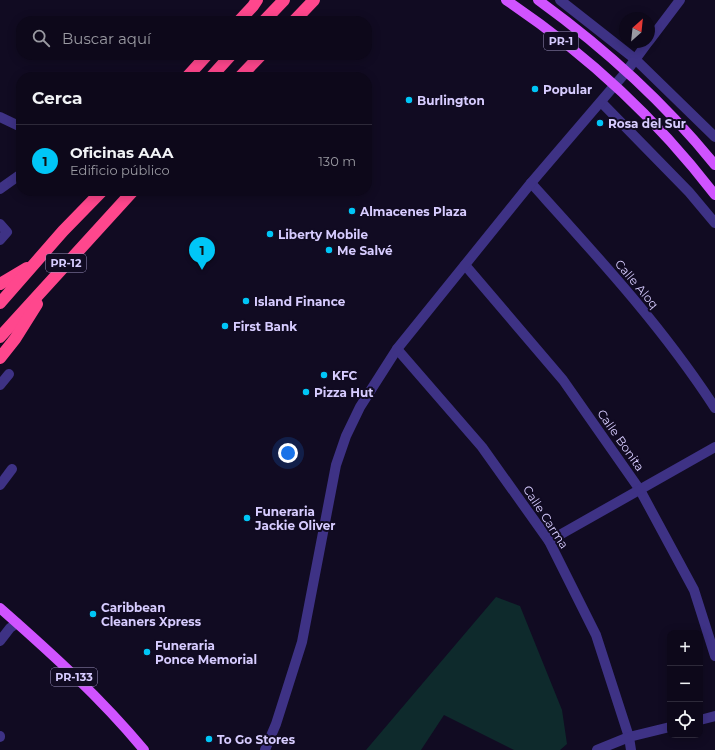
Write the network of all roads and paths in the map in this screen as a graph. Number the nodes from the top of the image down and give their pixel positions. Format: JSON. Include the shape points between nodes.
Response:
{"nodes":[{"id":1,"x":284,"y":0,"type":"edge"},
{"id":2,"x":314,"y":0,"type":"edge"},
{"id":3,"x":506,"y":0,"type":"edge"},
{"id":4,"x":538,"y":0,"type":"edge"},
{"id":5,"x":560,"y":0,"type":"edge"},
{"id":6,"x":680,"y":0,"type":"edge"},
{"id":7,"x":255,"y":3,"type":"edge"},
{"id":8,"x":243,"y":16,"type":"edge"},
{"id":9,"x":269,"y":16,"type":"edge"},
{"id":10,"x":299,"y":16,"type":"edge"},
{"id":11,"x":655,"y":34,"type":"edge"},
{"id":12,"x":644,"y":48,"type":"edge"},
{"id":13,"x":635,"y":59,"type":"junction"},
{"id":14,"x":203,"y":60,"type":"edge"},
{"id":15,"x":227,"y":60,"type":"edge"},
{"id":16,"x":256,"y":60,"type":"edge"},
{"id":17,"x":192,"y":72,"type":"edge"},
{"id":18,"x":215,"y":72,"type":"edge"},
{"id":19,"x":245,"y":72,"type":"edge"},
{"id":20,"x":626,"y":72,"type":"junction"},
{"id":21,"x":615,"y":86,"type":"junction"},
{"id":22,"x":601,"y":102,"type":"junction"},
{"id":23,"x":0,"y":117,"type":"edge"},
{"id":24,"x":16,"y":125,"type":"edge"},
{"id":25,"x":715,"y":137,"type":"edge"},
{"id":26,"x":715,"y":165,"type":"edge"},
{"id":27,"x":16,"y":178,"type":"edge"},
{"id":28,"x":531,"y":183,"type":"junction"},
{"id":29,"x":0,"y":189,"type":"edge"},
{"id":30,"x":715,"y":194,"type":"edge"},
{"id":31,"x":97,"y":196,"type":"edge"},
{"id":32,"x":128,"y":196,"type":"edge"},
{"id":33,"x":715,"y":223,"type":"edge"},
{"id":34,"x":0,"y":224,"type":"edge"},
{"id":35,"x":0,"y":240,"type":"edge"},
{"id":36,"x":38,"y":261,"type":"junction"},
{"id":37,"x":465,"y":265,"type":"junction"},
{"id":38,"x":55,"y":275,"type":"junction"},
{"id":39,"x":0,"y":284,"type":"edge"},
{"id":40,"x":0,"y":303,"type":"edge"},
{"id":41,"x":0,"y":337,"type":"edge"},
{"id":42,"x":397,"y":349,"type":"junction"},
{"id":43,"x":0,"y":358,"type":"edge"},
{"id":44,"x":9,"y":374,"type":"dead end"},
{"id":45,"x":0,"y":384,"type":"edge"},
{"id":46,"x":715,"y":408,"type":"edge"},
{"id":47,"x":715,"y":447,"type":"edge"},
{"id":48,"x":12,"y":469,"type":"dead end"},
{"id":49,"x":0,"y":485,"type":"edge"},
{"id":50,"x":640,"y":490,"type":"junction"},
{"id":51,"x":549,"y":541,"type":"junction"},
{"id":52,"x":0,"y":608,"type":"edge"},
{"id":53,"x":17,"y":623,"type":"junction"},
{"id":54,"x":0,"y":641,"type":"edge"},
{"id":55,"x":715,"y":656,"type":"edge"},
{"id":56,"x":715,"y":716,"type":"edge"},
{"id":57,"x":703,"y":719,"type":"edge"},
{"id":58,"x":667,"y":728,"type":"edge"},
{"id":59,"x":629,"y":737,"type":"junction"},
{"id":60,"x":144,"y":750,"type":"edge"},
{"id":61,"x":265,"y":750,"type":"edge"},
{"id":62,"x":597,"y":750,"type":"edge"},
{"id":63,"x":631,"y":750,"type":"edge"}],
"edges":[{"from":1,"to":9,"type":"highway"},
{"from":2,"to":10,"type":"highway"},
{"from":3,"to":21,"type":"main road","number":"PR-1","via":[[558,38]]},
{"from":4,"to":20,"type":"main road","number":"PR-1"},
{"from":5,"to":13,"type":"street"},
{"from":6,"to":11,"type":"street"},
{"from":7,"to":8,"type":"highway"},
{"from":12,"to":13,"type":"street"},
{"from":13,"to":20,"type":"street"},
{"from":13,"to":25,"type":"street"},
{"from":14,"to":17,"type":"highway"},
{"from":15,"to":18,"type":"highway"},
{"from":16,"to":19,"type":"highway"},
{"from":20,"to":21,"type":"street"},
{"from":20,"to":26,"type":"main road","number":"PR-1","via":[[668,112]]},
{"from":21,"to":22,"type":"street"},
{"from":21,"to":30,"type":"main road","number":"PR-1","via":[[683,154]]},
{"from":22,"to":28,"type":"street"},
{"from":22,"to":33,"type":"street","via":[[689,192]]},
{"from":23,"to":24,"type":"street"},
{"from":27,"to":29,"type":"street"},
{"from":28,"to":37,"type":"street"},
{"from":28,"to":46,"type":"street","name":"Calle Aloq","via":[[621,283],[695,377]]},
{"from":31,"to":36,"type":"highway","number":"PR-12"},
{"from":32,"to":38,"type":"highway","number":"PR-12"},
{"from":34,"to":35,"type":"street","via":[[7,232]]},
{"from":36,"to":39,"type":"highway"},
{"from":36,"to":40,"type":"highway","number":"PR-12"},
{"from":37,"to":42,"type":"street"},
{"from":37,"to":50,"type":"street","name":"Calle Bonita","via":[[563,380]]},
{"from":38,"to":41,"type":"highway","number":"PR-12"},
{"from":38,"to":43,"type":"highway","via":[[15,339]]},
{"from":42,"to":51,"type":"street","name":"Calle Carma","via":[[482,447]]},
{"from":42,"to":61,"type":"street","via":[[360,407],[346,436],[336,466],[302,642]]},
{"from":44,"to":45,"type":"street"},
{"from":47,"to":50,"type":"street"},
{"from":48,"to":49,"type":"street"},
{"from":50,"to":51,"type":"street"},
{"from":50,"to":55,"type":"street","name":"Calle Bonita","via":[[694,590]]},
{"from":51,"to":59,"type":"street","name":"Calle Carma","via":[[596,635]]},
{"from":52,"to":53,"type":"main road","number":"PR-133"},
{"from":53,"to":54,"type":"street"},
{"from":53,"to":60,"type":"main road","number":"PR-133","via":[[98,699]]},
{"from":56,"to":57,"type":"street"},
{"from":58,"to":59,"type":"street"},
{"from":59,"to":62,"type":"street"},
{"from":59,"to":63,"type":"street","name":"Calle Carma"}]}
